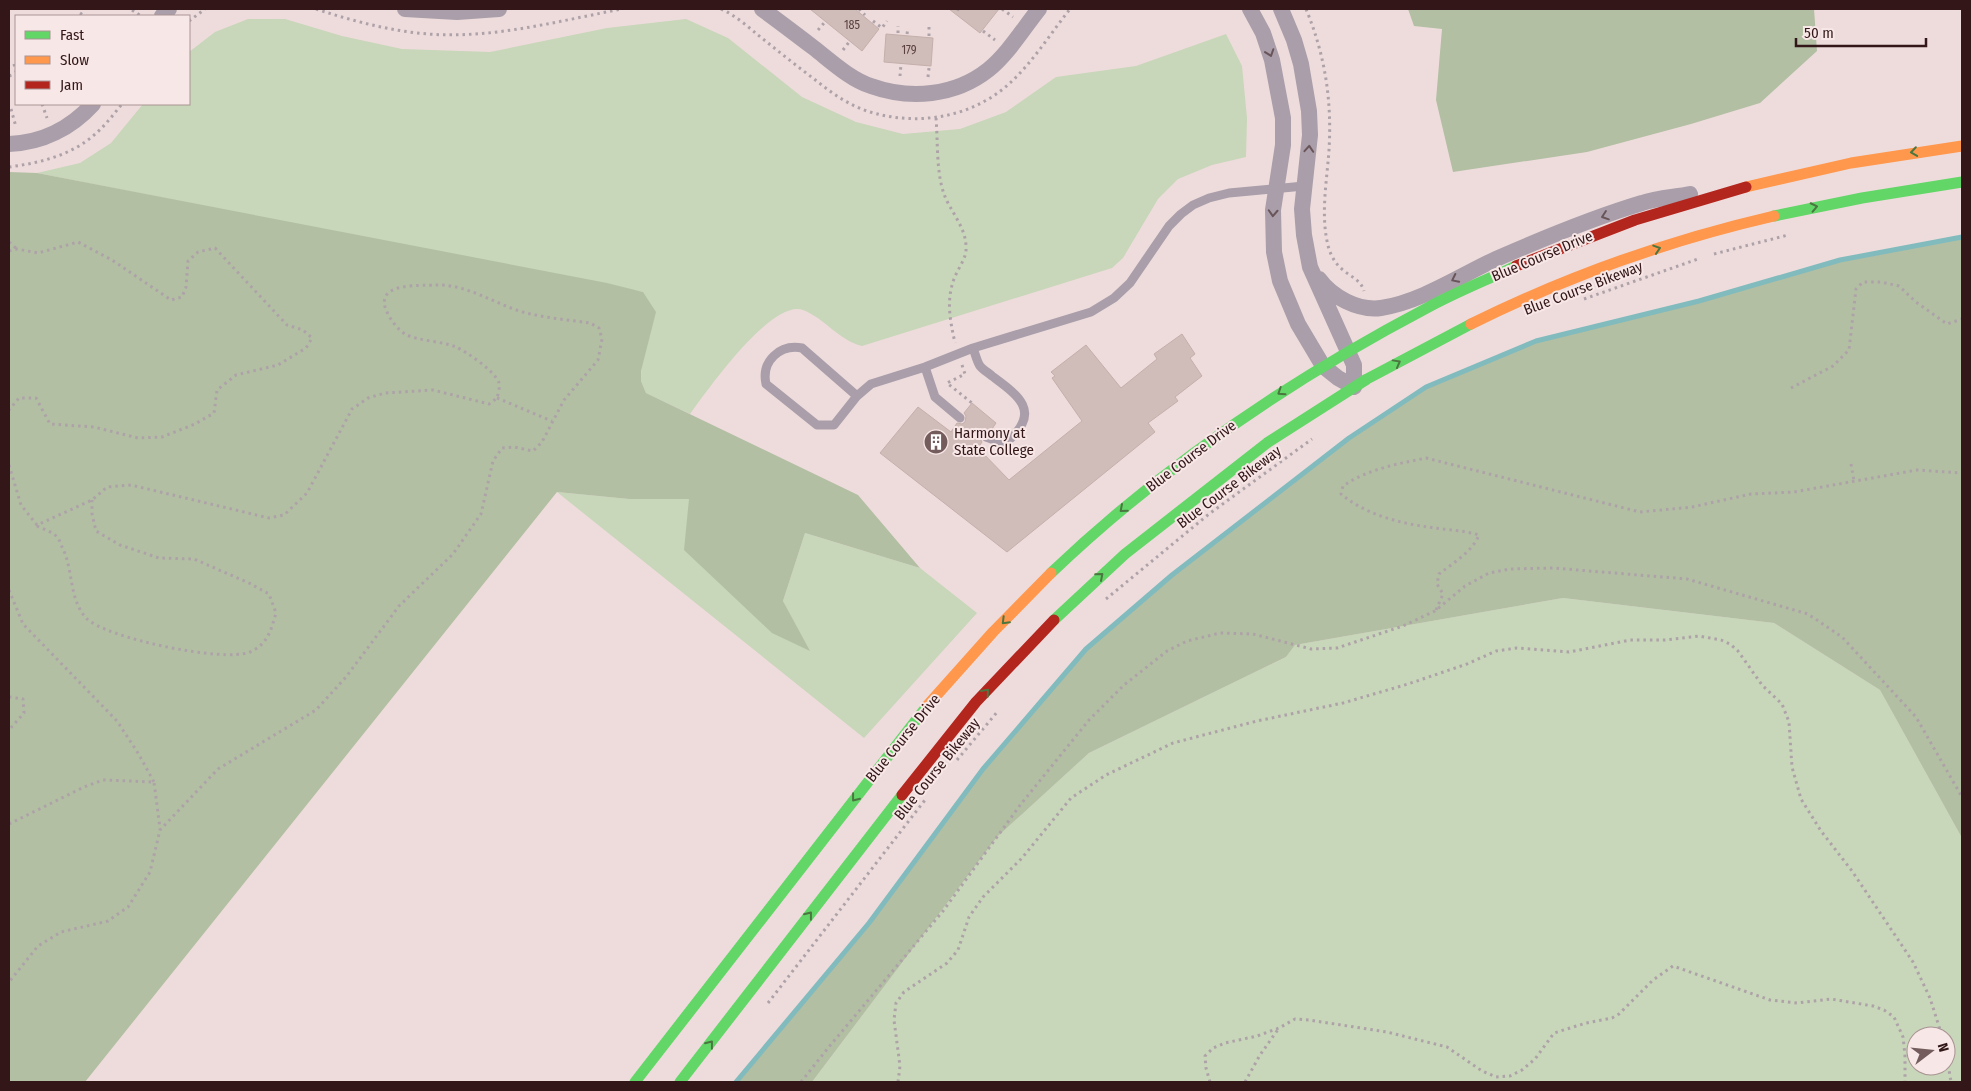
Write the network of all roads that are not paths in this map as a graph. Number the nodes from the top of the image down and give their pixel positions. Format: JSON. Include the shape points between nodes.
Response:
{"nodes":[{"id":1,"x":405,"y":9,"type":"edge"},
{"id":2,"x":499,"y":9,"type":"edge"},
{"id":3,"x":762,"y":9,"type":"edge"},
{"id":4,"x":1039,"y":9,"type":"edge"},
{"id":5,"x":1250,"y":9,"type":"edge"},
{"id":6,"x":1281,"y":9,"type":"edge"},
{"id":7,"x":92,"y":105,"type":"edge"},
{"id":8,"x":9,"y":144,"type":"edge"},
{"id":9,"x":1962,"y":146,"type":"edge"},
{"id":10,"x":1772,"y":179,"type":"junction"},
{"id":11,"x":1962,"y":182,"type":"edge"},
{"id":12,"x":1304,"y":186,"type":"junction"},
{"id":13,"x":1277,"y":189,"type":"junction"},
{"id":14,"x":1310,"y":267,"type":"junction"},
{"id":15,"x":974,"y":348,"type":"junction"},
{"id":16,"x":1348,"y":351,"type":"junction"},
{"id":17,"x":1323,"y":366,"type":"junction"},
{"id":18,"x":925,"y":367,"type":"junction"},
{"id":19,"x":1354,"y":387,"type":"junction"},
{"id":20,"x":858,"y":396,"type":"junction"},
{"id":21,"x":960,"y":418,"type":"dead end"},
{"id":22,"x":986,"y":437,"type":"dead end"},
{"id":23,"x":635,"y":1082,"type":"edge"},
{"id":24,"x":680,"y":1082,"type":"edge"}],
"edges":[{"from":1,"to":2,"type":"street","via":[[457,12]]},
{"from":3,"to":4,"type":"street","via":[[870,86],[894,93],[922,94],[967,84],[988,70]]},
{"from":5,"to":13,"type":"street","one_way":true,"via":[[1263,33],[1279,88],[1283,145]]},
{"from":12,"to":6,"type":"street","one_way":true,"via":[[1310,135],[1309,111],[1301,64]]},
{"from":7,"to":8,"type":"street","via":[[68,127],[51,136]]},
{"from":9,"to":10,"type":"main road","name":"Blue Course Drive","one_way":true,"via":[[1864,160]]},
{"from":10,"to":14,"type":"street","one_way":true,"via":[[1643,202],[1572,227],[1400,304],[1380,308],[1356,306],[1339,298]]},
{"from":10,"to":16,"type":"main road","name":"Blue Course Drive","via":[[1651,214],[1532,258],[1441,300]]},
{"from":19,"to":11,"type":"main road","one_way":true,"via":[[1431,344],[1519,303],[1644,254],[1707,233],[1792,211]]},
{"from":12,"to":13,"type":"lane"},
{"from":12,"to":14,"type":"street","via":[[1302,209]]},
{"from":13,"to":15,"type":"lane","via":[[1228,193],[1193,205],[1169,226],[1130,283],[1114,298],[1091,312]]},
{"from":13,"to":17,"type":"street","one_way":true,"via":[[1273,236],[1280,281],[1298,324]]},
{"from":14,"to":16,"type":"street"},
{"from":15,"to":18,"type":"lane"},
{"from":15,"to":22,"type":"lane","via":[[980,366],[1024,404],[1025,416],[1019,430],[1008,440],[999,442]]},
{"from":16,"to":17,"type":"main road","name":"Blue Course Drive"},
{"from":16,"to":19,"type":"street","via":[[1354,365]]},
{"from":17,"to":19,"type":"street"},
{"from":17,"to":23,"type":"main road","name":"Blue Course Drive","one_way":true,"via":[[1249,413],[1146,489],[1100,528],[992,634],[927,705]]},
{"from":18,"to":20,"type":"lane","via":[[872,384]]},
{"from":18,"to":21,"type":"lane","via":[[936,397]]},
{"from":24,"to":19,"type":"main road","one_way":true,"via":[[928,762],[989,689],[1049,625],[1096,580],[1218,479],[1268,442]]},
{"from":20,"to":20,"type":"lane","via":[[802,348],[791,346],[779,351],[764,374],[766,384],[817,425],[834,425]]}]}
